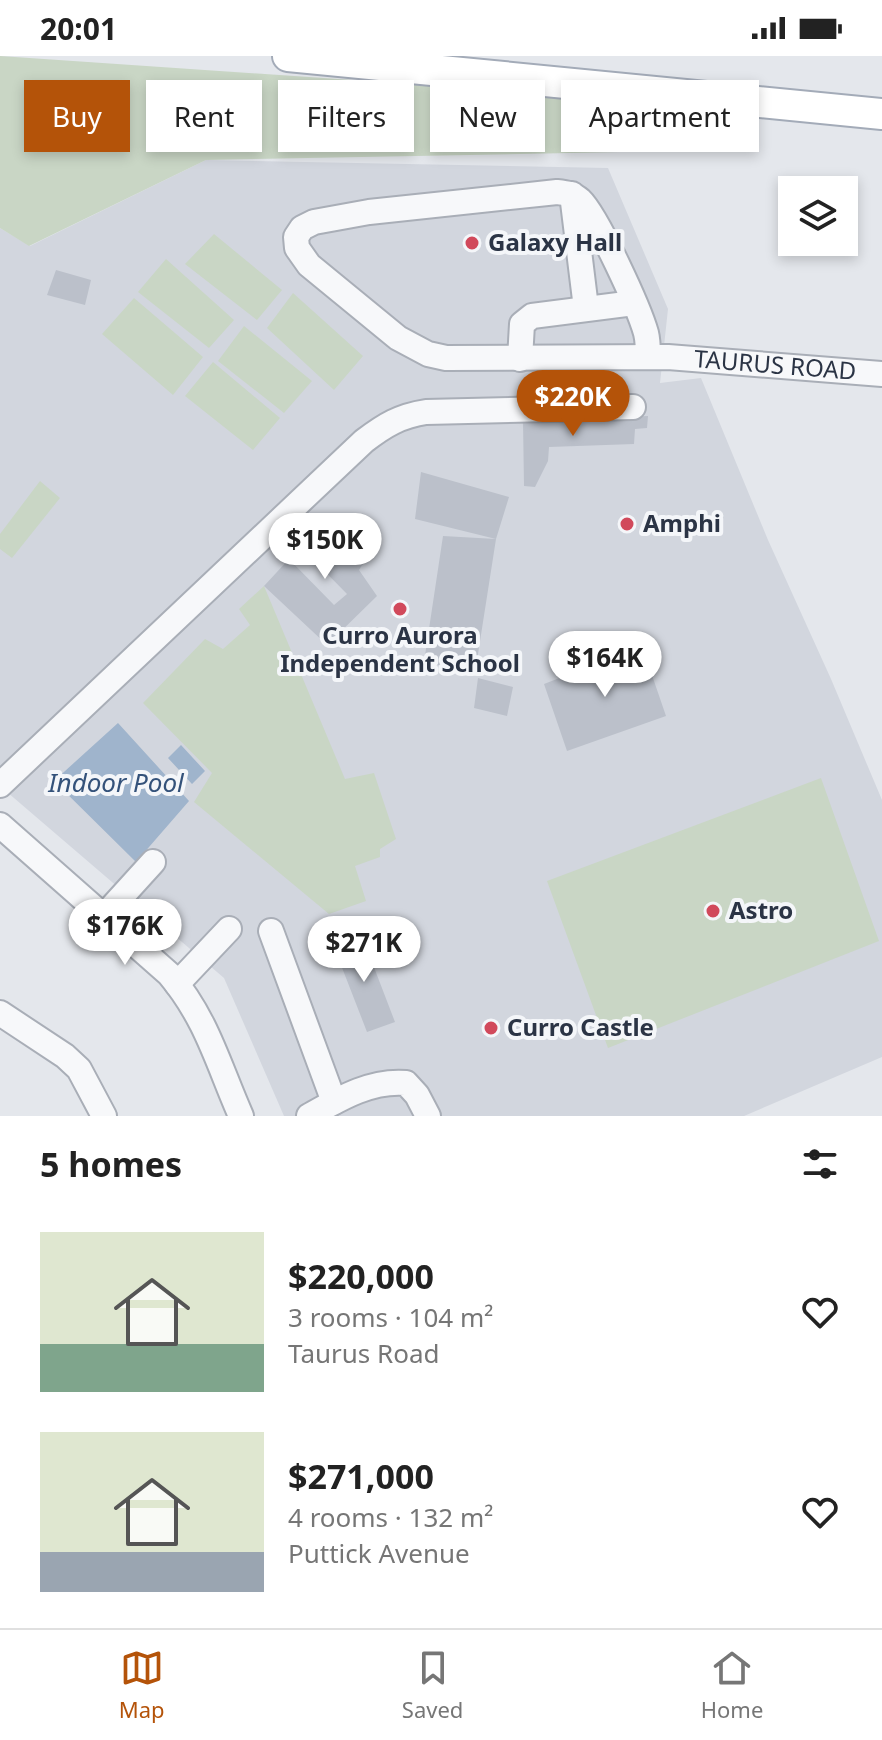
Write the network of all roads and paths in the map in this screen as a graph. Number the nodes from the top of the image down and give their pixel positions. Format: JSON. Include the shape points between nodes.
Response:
{"nodes":[{"id":1,"x":288,"y":56,"type":"edge"},
{"id":2,"x":882,"y":114,"type":"edge"},
{"id":3,"x":572,"y":194,"type":"junction"},
{"id":4,"x":634,"y":303,"type":"junction"},
{"id":5,"x":586,"y":308,"type":"junction"},
{"id":6,"x":658,"y":357,"type":"junction"},
{"id":7,"x":520,"y":359,"type":"junction"},
{"id":8,"x":882,"y":374,"type":"edge"},
{"id":9,"x":633,"y":407,"type":"dead end"},
{"id":10,"x":0,"y":785,"type":"edge"},
{"id":11,"x":0,"y":825,"type":"edge"},
{"id":12,"x":153,"y":862,"type":"dead end"},
{"id":13,"x":104,"y":916,"type":"junction"},
{"id":14,"x":229,"y":929,"type":"dead end"},
{"id":15,"x":271,"y":931,"type":"dead end"},
{"id":16,"x":177,"y":984,"type":"junction"},
{"id":17,"x":0,"y":1013,"type":"edge"},
{"id":18,"x":334,"y":1102,"type":"junction"},
{"id":19,"x":104,"y":1116,"type":"edge"},
{"id":20,"x":241,"y":1116,"type":"edge"},
{"id":21,"x":309,"y":1116,"type":"edge"},
{"id":22,"x":428,"y":1116,"type":"edge"}],
"edges":[{"from":1,"to":2,"type":"main road"},
{"from":3,"to":4,"type":"street","via":[[595,221]]},
{"from":3,"to":5,"type":"street"},
{"from":3,"to":7,"type":"street","name":"TAURUS ROAD","via":[[369,212],[314,222],[296,237],[309,265],[398,338],[446,358]]},
{"from":4,"to":5,"type":"street"},
{"from":4,"to":6,"type":"street"},
{"from":5,"to":7,"type":"street","via":[[532,316],[522,324]]},
{"from":6,"to":7,"type":"street","name":"TAURUS ROAD"},
{"from":6,"to":8,"type":"street","name":"TAURUS ROAD"},
{"from":9,"to":10,"type":"street","via":[[426,412],[388,422]]},
{"from":11,"to":13,"type":"street"},
{"from":12,"to":13,"type":"street"},
{"from":13,"to":16,"type":"street"},
{"from":14,"to":16,"type":"street"},
{"from":15,"to":18,"type":"street"},
{"from":16,"to":20,"type":"street","via":[[202,1019]]},
{"from":17,"to":19,"type":"street","via":[[79,1069]]},
{"from":18,"to":21,"type":"street"},
{"from":18,"to":22,"type":"street","via":[[376,1084],[406,1083]]}]}
